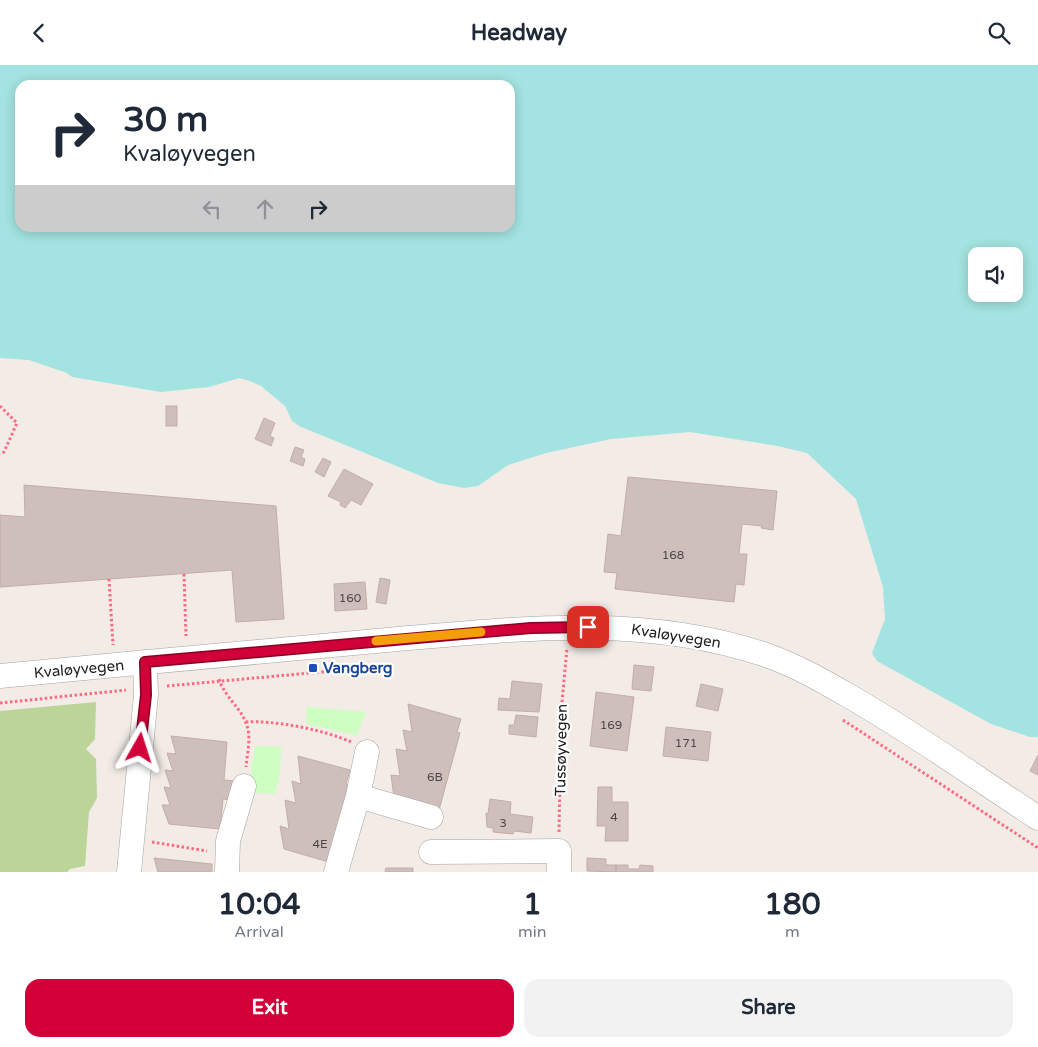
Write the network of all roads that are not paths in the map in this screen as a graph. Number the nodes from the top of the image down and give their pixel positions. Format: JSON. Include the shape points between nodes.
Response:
{"nodes":[{"id":1,"x":145,"y":662,"type":"junction"},
{"id":2,"x":0,"y":676,"type":"edge"},
{"id":3,"x":367,"y":752,"type":"road end"},
{"id":4,"x":244,"y":786,"type":"road end"},
{"id":5,"x":358,"y":796,"type":"junction"},
{"id":6,"x":431,"y":817,"type":"dead end"},
{"id":7,"x":1038,"y":818,"type":"edge"},
{"id":8,"x":431,"y":852,"type":"dead end"},
{"id":9,"x":559,"y":861,"type":"edge"},
{"id":10,"x":227,"y":862,"type":"edge"},
{"id":11,"x":129,"y":872,"type":"edge"},
{"id":12,"x":336,"y":872,"type":"edge"}],
"edges":[{"from":1,"to":2,"type":"street","name":"Kvaløyvegen"},
{"from":1,"to":7,"type":"street","name":"Kvaløyvegen","via":[[531,628],[628,628],[689,635],[768,656],[800,670],[872,709]]},
{"from":1,"to":11,"type":"street","via":[[146,695]]},
{"from":3,"to":5,"type":"street"},
{"from":4,"to":10,"type":"street","via":[[228,841]]},
{"from":5,"to":6,"type":"street"},
{"from":5,"to":12,"type":"street"},
{"from":8,"to":9,"type":"street"}]}
